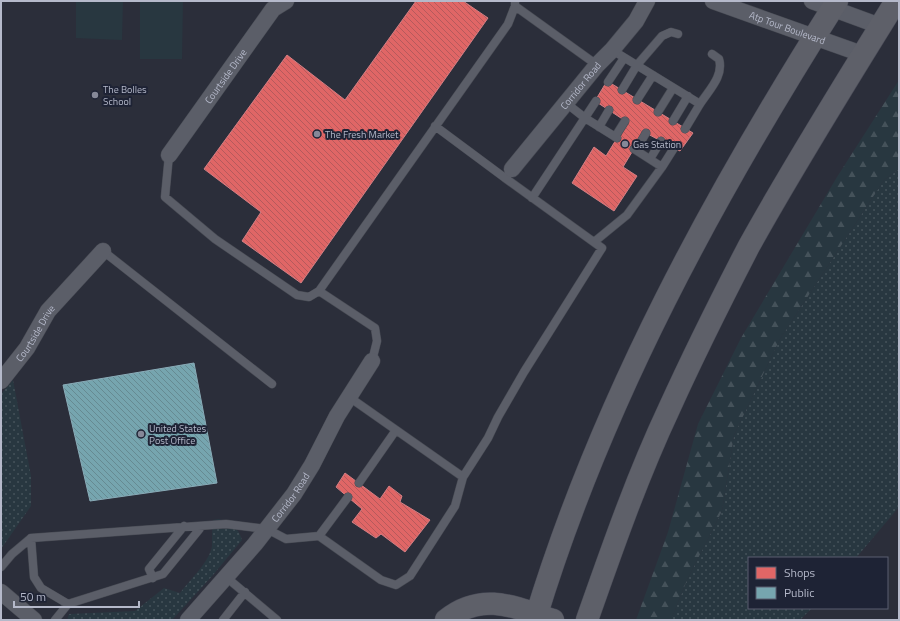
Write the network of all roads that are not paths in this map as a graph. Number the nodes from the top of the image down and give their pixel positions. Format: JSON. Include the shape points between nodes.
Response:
{"nodes":[{"id":1,"x":286,"y":1,"type":"edge"},
{"id":2,"x":647,"y":1,"type":"edge"},
{"id":3,"x":713,"y":1,"type":"edge"},
{"id":4,"x":896,"y":1,"type":"edge"},
{"id":5,"x":515,"y":4,"type":"edge"},
{"id":6,"x":827,"y":4,"type":"edge"},
{"id":7,"x":880,"y":26,"type":"junction"},
{"id":8,"x":678,"y":34,"type":"dead end"},
{"id":9,"x":814,"y":36,"type":"junction"},
{"id":10,"x":618,"y":54,"type":"junction"},
{"id":11,"x":712,"y":54,"type":"dead end"},
{"id":12,"x":862,"y":54,"type":"junction"},
{"id":13,"x":597,"y":65,"type":"junction"},
{"id":14,"x":637,"y":65,"type":"junction"},
{"id":15,"x":652,"y":75,"type":"junction"},
{"id":16,"x":608,"y":82,"type":"dead end"},
{"id":17,"x":673,"y":88,"type":"junction"},
{"id":18,"x":622,"y":90,"type":"dead end"},
{"id":19,"x":688,"y":96,"type":"junction"},
{"id":20,"x":638,"y":100,"type":"dead end"},
{"id":21,"x":596,"y":101,"type":"dead end"},
{"id":22,"x":566,"y":102,"type":"junction"},
{"id":23,"x":700,"y":104,"type":"junction"},
{"id":24,"x":609,"y":110,"type":"dead end"},
{"id":25,"x":658,"y":112,"type":"dead end"},
{"id":26,"x":585,"y":118,"type":"junction"},
{"id":27,"x":625,"y":121,"type":"dead end"},
{"id":28,"x":673,"y":121,"type":"dead end"},
{"id":29,"x":435,"y":126,"type":"junction"},
{"id":30,"x":599,"y":127,"type":"junction"},
{"id":31,"x":685,"y":129,"type":"dead end"},
{"id":32,"x":646,"y":133,"type":"dead end"},
{"id":33,"x":661,"y":141,"type":"dead end"},
{"id":34,"x":674,"y":148,"type":"dead end"},
{"id":35,"x":169,"y":156,"type":"joint"},
{"id":36,"x":650,"y":159,"type":"junction"},
{"id":37,"x":662,"y":167,"type":"junction"},
{"id":38,"x":508,"y":174,"type":"junction"},
{"id":39,"x":532,"y":198,"type":"junction"},
{"id":40,"x":594,"y":242,"type":"junction"},
{"id":41,"x":102,"y":251,"type":"joint"},
{"id":42,"x":319,"y":290,"type":"junction"},
{"id":43,"x":372,"y":361,"type":"joint"},
{"id":44,"x":1,"y":381,"type":"edge"},
{"id":45,"x":272,"y":384,"type":"dead end"},
{"id":46,"x":349,"y":397,"type":"junction"},
{"id":47,"x":396,"y":430,"type":"junction"},
{"id":48,"x":463,"y":477,"type":"junction"},
{"id":49,"x":359,"y":483,"type":"dead end"},
{"id":50,"x":348,"y":497,"type":"dead end"},
{"id":51,"x":184,"y":526,"type":"junction"},
{"id":52,"x":202,"y":526,"type":"junction"},
{"id":53,"x":267,"y":529,"type":"junction"},
{"id":54,"x":319,"y":536,"type":"junction"},
{"id":55,"x":31,"y":538,"type":"junction"},
{"id":56,"x":1,"y":567,"type":"edge"},
{"id":57,"x":226,"y":577,"type":"junction"},
{"id":58,"x":153,"y":578,"type":"junction"},
{"id":59,"x":1,"y":592,"type":"edge"},
{"id":60,"x":245,"y":592,"type":"junction"},
{"id":61,"x":68,"y":604,"type":"junction"},
{"id":62,"x":541,"y":618,"type":"edge"},
{"id":63,"x":34,"y":620,"type":"edge"},
{"id":64,"x":55,"y":620,"type":"edge"},
{"id":65,"x":188,"y":620,"type":"edge"},
{"id":66,"x":223,"y":620,"type":"edge"},
{"id":67,"x":277,"y":620,"type":"edge"},
{"id":68,"x":446,"y":620,"type":"edge"},
{"id":69,"x":587,"y":620,"type":"edge"}],
"edges":[{"from":1,"to":35,"type":"street","name":"Courtside Drive","via":[[273,9]]},
{"from":2,"to":10,"type":"street","name":"Corridor Road"},
{"from":3,"to":9,"type":"street","name":"Atp Tour Boulevard"},
{"from":4,"to":7,"type":"main road"},
{"from":5,"to":13,"type":"lane"},
{"from":5,"to":29,"type":"lane","via":[[508,24]]},
{"from":6,"to":7,"type":"street"},
{"from":6,"to":9,"type":"main road"},
{"from":7,"to":12,"type":"main road"},
{"from":8,"to":14,"type":"lane","via":[[671,32],[662,36]]},
{"from":9,"to":12,"type":"street","name":"Atp Tour Boulevard"},
{"from":9,"to":62,"type":"main road","via":[[706,222],[624,385],[566,528]]},
{"from":10,"to":13,"type":"street","name":"Corridor Road"},
{"from":10,"to":14,"type":"lane"},
{"from":10,"to":16,"type":"lane"},
{"from":11,"to":23,"type":"lane","via":[[719,59],[721,65],[719,76]]},
{"from":12,"to":69,"type":"main road","via":[[750,246],[700,343],[641,473]]},
{"from":13,"to":22,"type":"street","name":"Corridor Road"},
{"from":14,"to":15,"type":"lane"},
{"from":14,"to":18,"type":"lane"},
{"from":15,"to":17,"type":"lane"},
{"from":15,"to":20,"type":"lane"},
{"from":17,"to":19,"type":"lane"},
{"from":17,"to":25,"type":"lane"},
{"from":19,"to":23,"type":"lane"},
{"from":19,"to":28,"type":"lane"},
{"from":21,"to":26,"type":"lane"},
{"from":22,"to":26,"type":"lane"},
{"from":22,"to":38,"type":"street","name":"Corridor Road"},
{"from":23,"to":31,"type":"lane"},
{"from":24,"to":30,"type":"lane"},
{"from":26,"to":30,"type":"lane"},
{"from":26,"to":39,"type":"lane"},
{"from":27,"to":30,"type":"lane","via":[[616,138]]},
{"from":29,"to":38,"type":"lane"},
{"from":29,"to":42,"type":"lane"},
{"from":32,"to":36,"type":"lane","via":[[635,149]]},
{"from":33,"to":36,"type":"lane"},
{"from":34,"to":37,"type":"lane"},
{"from":35,"to":42,"type":"lane","via":[[165,197],[215,240],[297,295],[309,297]]},
{"from":36,"to":37,"type":"lane"},
{"from":37,"to":40,"type":"lane","via":[[627,215]]},
{"from":38,"to":39,"type":"lane"},
{"from":39,"to":40,"type":"lane"},
{"from":40,"to":48,"type":"lane","via":[[602,248],[524,372],[488,438]]},
{"from":41,"to":44,"type":"street","name":"Courtside Drive","via":[[48,311],[27,348]]},
{"from":41,"to":45,"type":"lane"},
{"from":42,"to":43,"type":"lane","via":[[375,328],[377,342]]},
{"from":43,"to":46,"type":"street","name":"Corridor Road"},
{"from":46,"to":47,"type":"lane"},
{"from":46,"to":53,"type":"street","name":"Corridor Road","via":[[294,494]]},
{"from":47,"to":48,"type":"lane"},
{"from":47,"to":49,"type":"lane"},
{"from":48,"to":54,"type":"lane","via":[[455,506],[410,576],[396,585],[381,580]]},
{"from":50,"to":54,"type":"lane"},
{"from":51,"to":52,"type":"lane"},
{"from":51,"to":55,"type":"lane"},
{"from":51,"to":58,"type":"lane","via":[[149,569]]},
{"from":52,"to":53,"type":"lane","via":[[226,524]]},
{"from":52,"to":58,"type":"lane","via":[[162,574]]},
{"from":53,"to":54,"type":"lane","via":[[286,539]]},
{"from":53,"to":57,"type":"street","name":"Corridor Road"},
{"from":55,"to":56,"type":"lane"},
{"from":55,"to":61,"type":"lane","via":[[34,577],[41,588]]},
{"from":57,"to":60,"type":"lane"},
{"from":57,"to":65,"type":"street","name":"Corridor Road"},
{"from":58,"to":61,"type":"lane"},
{"from":59,"to":63,"type":"street"},
{"from":60,"to":66,"type":"lane"},
{"from":60,"to":67,"type":"lane"},
{"from":61,"to":64,"type":"lane"},
{"from":62,"to":68,"type":"main road","via":[[505,605],[482,604],[468,607]]}]}
